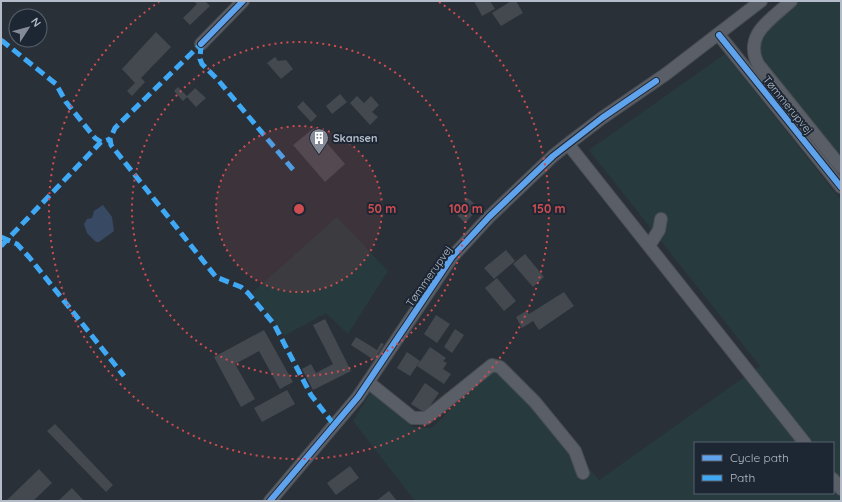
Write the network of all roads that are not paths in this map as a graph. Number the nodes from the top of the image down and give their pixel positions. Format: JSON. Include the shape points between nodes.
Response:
{"nodes":[{"id":1,"x":243,"y":1,"type":"edge"},
{"id":2,"x":761,"y":1,"type":"edge"},
{"id":3,"x":791,"y":1,"type":"edge"},
{"id":4,"x":719,"y":35,"type":"junction"},
{"id":5,"x":201,"y":44,"type":"dead end"},
{"id":6,"x":568,"y":144,"type":"junction"},
{"id":7,"x":841,"y":167,"type":"edge"},
{"id":8,"x":841,"y":187,"type":"edge"},
{"id":9,"x":661,"y":220,"type":"dead end"},
{"id":10,"x":649,"y":246,"type":"junction"},
{"id":11,"x":368,"y":382,"type":"junction"},
{"id":12,"x":804,"y":442,"type":"edge"},
{"id":13,"x":583,"y":473,"type":"dead end"},
{"id":14,"x":834,"y":480,"type":"edge"},
{"id":15,"x":841,"y":489,"type":"edge"},
{"id":16,"x":270,"y":501,"type":"edge"}],
"edges":[{"from":1,"to":5,"type":"street"},
{"from":2,"to":4,"type":"street","name":"Tømmerupvej"},
{"from":3,"to":7,"type":"street","via":[[763,26],[754,42],[754,54],[758,64]]},
{"from":4,"to":6,"type":"street","name":"Tømmerupvej"},
{"from":4,"to":8,"type":"street","name":"Tømmerupvej"},
{"from":6,"to":10,"type":"street"},
{"from":6,"to":11,"type":"street","name":"Tømmerupvej","via":[[489,217],[452,257]]},
{"from":9,"to":10,"type":"street","via":[[659,230]]},
{"from":10,"to":12,"type":"street"},
{"from":11,"to":13,"type":"street","via":[[413,418],[426,418],[492,365],[500,368],[535,402],[575,451]]},
{"from":11,"to":16,"type":"street","name":"Tømmerupvej","via":[[338,422]]},
{"from":14,"to":15,"type":"street"}]}
